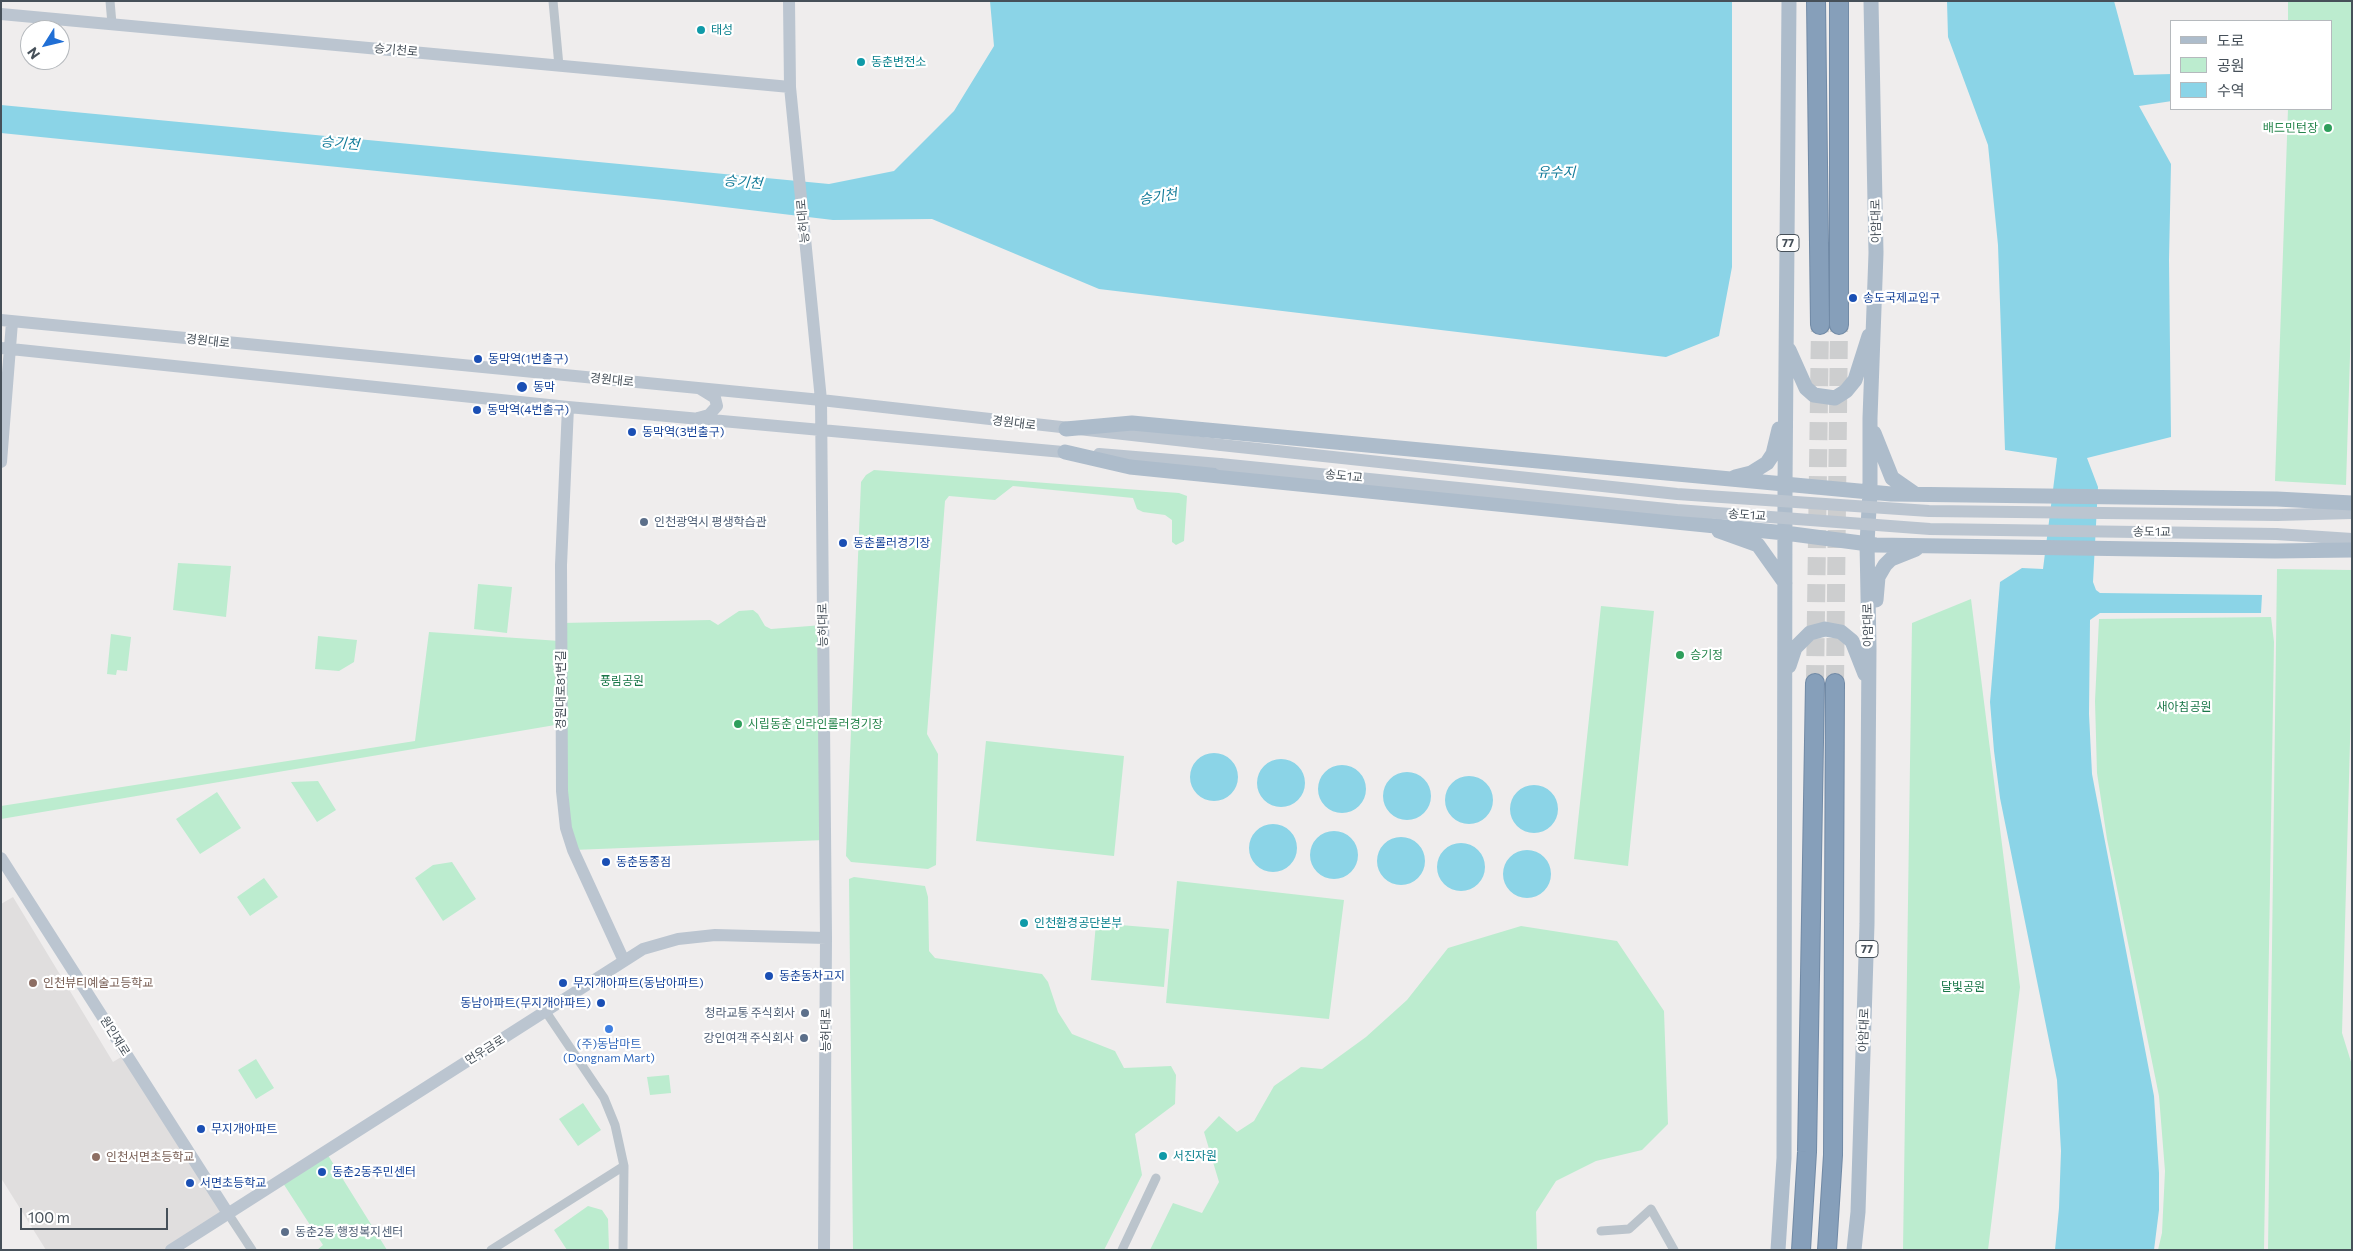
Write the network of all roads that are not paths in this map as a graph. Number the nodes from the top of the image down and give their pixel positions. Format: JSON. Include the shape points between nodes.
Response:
{"nodes":[{"id":1,"x":110,"y":1,"type":"edge"},
{"id":2,"x":554,"y":1,"type":"edge"},
{"id":3,"x":789,"y":1,"type":"edge"},
{"id":4,"x":1789,"y":1,"type":"edge"},
{"id":5,"x":1816,"y":1,"type":"edge"},
{"id":6,"x":1839,"y":1,"type":"edge"},
{"id":7,"x":1871,"y":1,"type":"edge"},
{"id":8,"x":1,"y":14,"type":"edge"},
{"id":9,"x":112,"y":24,"type":"junction"},
{"id":10,"x":559,"y":66,"type":"junction"},
{"id":11,"x":790,"y":88,"type":"junction"},
{"id":12,"x":7,"y":321,"type":"edge"},
{"id":13,"x":1820,"y":325,"type":"tunnel mouth"},
{"id":14,"x":1839,"y":325,"type":"tunnel mouth"},
{"id":15,"x":1874,"y":326,"type":"junction"},
{"id":16,"x":1786,"y":344,"type":"junction"},
{"id":17,"x":5,"y":348,"type":"edge"},
{"id":18,"x":698,"y":388,"type":"junction"},
{"id":19,"x":821,"y":400,"type":"junction"},
{"id":20,"x":1786,"y":401,"type":"junction"},
{"id":21,"x":568,"y":407,"type":"junction"},
{"id":22,"x":1870,"y":418,"type":"junction"},
{"id":23,"x":696,"y":419,"type":"junction"},
{"id":24,"x":1066,"y":429,"type":"junction"},
{"id":25,"x":821,"y":430,"type":"junction"},
{"id":26,"x":1221,"y":445,"type":"joint"},
{"id":27,"x":1065,"y":452,"type":"junction"},
{"id":28,"x":1,"y":462,"type":"edge"},
{"id":29,"x":1220,"y":464,"type":"joint"},
{"id":30,"x":1726,"y":479,"type":"junction"},
{"id":31,"x":1785,"y":485,"type":"junction"},
{"id":32,"x":1870,"y":492,"type":"junction"},
{"id":33,"x":1915,"y":494,"type":"junction"},
{"id":34,"x":2352,"y":503,"type":"edge"},
{"id":35,"x":2352,"y":513,"type":"edge"},
{"id":36,"x":1708,"y":525,"type":"junction"},
{"id":37,"x":1785,"y":533,"type":"junction"},
{"id":38,"x":2352,"y":538,"type":"edge"},
{"id":39,"x":1867,"y":543,"type":"junction"},
{"id":40,"x":1942,"y":545,"type":"junction"},
{"id":41,"x":2352,"y":550,"type":"edge"},
{"id":42,"x":1785,"y":583,"type":"junction"},
{"id":43,"x":1869,"y":648,"type":"junction"},
{"id":44,"x":1785,"y":681,"type":"junction"},
{"id":45,"x":1868,"y":682,"type":"junction"},
{"id":46,"x":1815,"y":683,"type":"tunnel mouth"},
{"id":47,"x":1836,"y":683,"type":"tunnel mouth"},
{"id":48,"x":1,"y":858,"type":"edge"},
{"id":49,"x":826,"y":938,"type":"junction"},
{"id":50,"x":624,"y":961,"type":"junction"},
{"id":51,"x":546,"y":1012,"type":"junction"},
{"id":52,"x":624,"y":1166,"type":"junction"},
{"id":53,"x":1156,"y":1178,"type":"dead end"},
{"id":54,"x":229,"y":1214,"type":"junction"},
{"id":55,"x":1601,"y":1231,"type":"dead end"},
{"id":56,"x":171,"y":1250,"type":"edge"},
{"id":57,"x":252,"y":1250,"type":"edge"},
{"id":58,"x":491,"y":1250,"type":"edge"},
{"id":59,"x":623,"y":1250,"type":"edge"},
{"id":60,"x":824,"y":1250,"type":"edge"},
{"id":61,"x":1122,"y":1250,"type":"edge"},
{"id":62,"x":1674,"y":1250,"type":"edge"},
{"id":63,"x":1778,"y":1250,"type":"edge"},
{"id":64,"x":1802,"y":1250,"type":"edge"},
{"id":65,"x":1827,"y":1250,"type":"edge"},
{"id":66,"x":1854,"y":1250,"type":"edge"}],
"edges":[{"from":1,"to":9,"type":"street"},
{"from":2,"to":10,"type":"street"},
{"from":3,"to":11,"type":"main road","name":"능허대로"},
{"from":4,"to":16,"type":"main road","number":"77"},
{"from":5,"to":13,"type":"highway"},
{"from":6,"to":14,"type":"highway"},
{"from":7,"to":15,"type":"main road","name":"아암대로","number":"77","via":[[1876,253]]},
{"from":8,"to":9,"type":"main road","name":"승기천로"},
{"from":9,"to":10,"type":"main road","name":"승기천로"},
{"from":10,"to":11,"type":"main road","name":"승기천로"},
{"from":11,"to":19,"type":"main road","name":"능허대로"},
{"from":12,"to":17,"type":"main road"},
{"from":12,"to":18,"type":"main road","name":"경원대로"},
{"from":15,"to":16,"type":"main road","via":[[1854,380],[1835,398],[1814,395],[1806,388]]},
{"from":15,"to":22,"type":"main road","name":"아암대로","number":"77"},
{"from":16,"to":20,"type":"main road","number":"77"},
{"from":17,"to":21,"type":"main road","name":"경원대로"},
{"from":17,"to":28,"type":"main road"},
{"from":18,"to":19,"type":"main road","name":"경원대로"},
{"from":18,"to":23,"type":"main road","via":[[715,398],[717,406],[709,415]]},
{"from":19,"to":24,"type":"main road","name":"경원대로"},
{"from":19,"to":25,"type":"main road","name":"능허대로"},
{"from":20,"to":30,"type":"main road","via":[[1773,454],[1767,463],[1751,473]]},
{"from":20,"to":31,"type":"main road","number":"77"},
{"from":21,"to":23,"type":"main road","name":"경원대로"},
{"from":21,"to":50,"type":"main road","name":"경원대로81번길","via":[[561,565],[562,791],[566,828],[573,850]]},
{"from":22,"to":32,"type":"main road","name":"아암대로","number":"77"},
{"from":22,"to":33,"type":"main road","via":[[1892,478]]},
{"from":23,"to":25,"type":"main road","name":"경원대로"},
{"from":24,"to":26,"type":"main road","name":"경원대로"},
{"from":24,"to":30,"type":"main road","via":[[1132,423]]},
{"from":25,"to":27,"type":"main road","name":"경원대로"},
{"from":25,"to":49,"type":"main road","name":"능허대로"},
{"from":26,"to":35,"type":"main road","name":"송도1교","bridge":true,"via":[[1677,494],[1930,511]]},
{"from":27,"to":29,"type":"main road","name":"경원대로"},
{"from":27,"to":36,"type":"main road","via":[[1130,467]]},
{"from":29,"to":38,"type":"main road","name":"송도1교","bridge":true,"via":[[1678,510],[1930,529]]},
{"from":30,"to":31,"type":"main road"},
{"from":31,"to":32,"type":"main road"},
{"from":31,"to":37,"type":"main road","number":"77"},
{"from":32,"to":33,"type":"main road"},
{"from":32,"to":39,"type":"main road","name":"아암대로","number":"77"},
{"from":33,"to":34,"type":"main road"},
{"from":36,"to":37,"type":"main road"},
{"from":36,"to":42,"type":"main road","via":[[1731,537],[1758,545]]},
{"from":37,"to":39,"type":"main road"},
{"from":37,"to":42,"type":"main road","number":"77"},
{"from":39,"to":40,"type":"main road"},
{"from":39,"to":43,"type":"main road","name":"아암대로","number":"77"},
{"from":40,"to":41,"type":"main road"},
{"from":40,"to":43,"type":"main road","via":[[1909,551],[1885,565],[1878,577]]},
{"from":42,"to":44,"type":"main road","number":"77"},
{"from":43,"to":45,"type":"main road","name":"아암대로","number":"77"},
{"from":44,"to":45,"type":"main road","via":[[1794,648],[1810,633],[1825,629],[1841,632],[1852,641]]},
{"from":44,"to":63,"type":"main road","number":"77","via":[[1784,1148]]},
{"from":45,"to":66,"type":"main road","name":"아암대로","number":"77","via":[[1867,934]]},
{"from":46,"to":64,"type":"highway","via":[[1807,1152]]},
{"from":47,"to":65,"type":"highway","via":[[1833,1155]]},
{"from":48,"to":54,"type":"main road","name":"원인재로"},
{"from":49,"to":50,"type":"main road","name":"먼우금로","via":[[715,935],[678,939],[643,949]]},
{"from":49,"to":60,"type":"main road","name":"능허대로"},
{"from":50,"to":51,"type":"main road","name":"먼우금로"},
{"from":51,"to":52,"type":"street","via":[[604,1098],[615,1125]]},
{"from":51,"to":54,"type":"main road","name":"먼우금로"},
{"from":52,"to":58,"type":"street"},
{"from":52,"to":59,"type":"street"},
{"from":53,"to":61,"type":"street"},
{"from":54,"to":56,"type":"main road","name":"먼우금로"},
{"from":54,"to":57,"type":"street"},
{"from":55,"to":62,"type":"street","via":[[1630,1230],[1651,1209]]}]}
